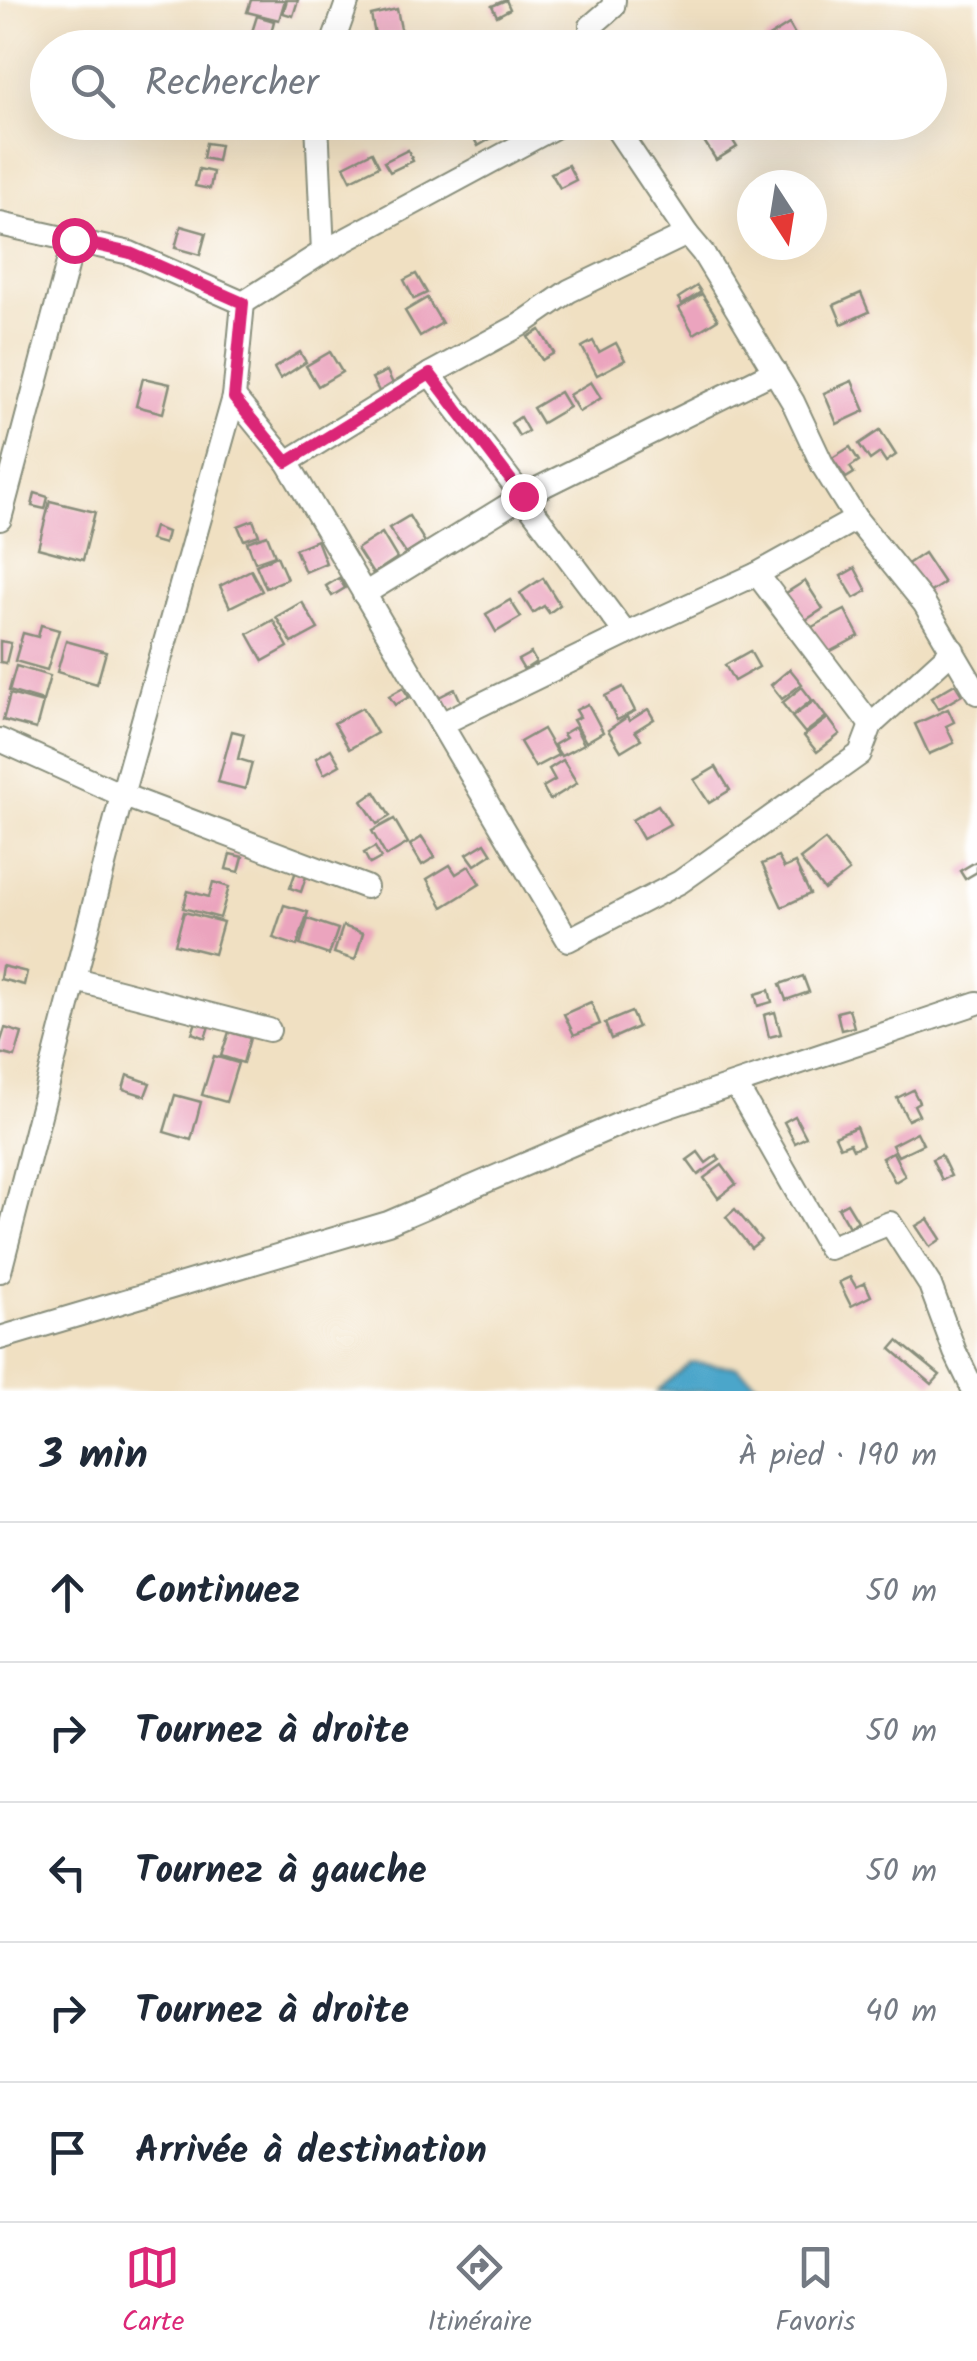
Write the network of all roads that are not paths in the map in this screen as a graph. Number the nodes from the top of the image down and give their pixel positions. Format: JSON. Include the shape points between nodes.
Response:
{"nodes":[{"id":1,"x":348,"y":0,"type":"edge"},
{"id":2,"x":614,"y":0,"type":"edge"},
{"id":3,"x":337,"y":30,"type":"edge"},
{"id":4,"x":591,"y":30,"type":"edge"},
{"id":5,"x":318,"y":140,"type":"edge"},
{"id":6,"x":531,"y":140,"type":"edge"},
{"id":7,"x":624,"y":140,"type":"edge"},
{"id":8,"x":0,"y":224,"type":"edge"},
{"id":9,"x":687,"y":234,"type":"junction"},
{"id":10,"x":74,"y":240,"type":"junction"},
{"id":11,"x":324,"y":252,"type":"junction"},
{"id":12,"x":243,"y":303,"type":"junction"},
{"id":13,"x":775,"y":372,"type":"junction"},
{"id":14,"x":430,"y":374,"type":"junction"},
{"id":15,"x":234,"y":398,"type":"junction"},
{"id":16,"x":287,"y":462,"type":"junction"},
{"id":17,"x":523,"y":496,"type":"junction"},
{"id":18,"x":0,"y":519,"type":"edge"},
{"id":19,"x":856,"y":519,"type":"junction"},
{"id":20,"x":757,"y":574,"type":"junction"},
{"id":21,"x":364,"y":594,"type":"junction"},
{"id":22,"x":626,"y":634,"type":"junction"},
{"id":23,"x":954,"y":650,"type":"junction"},
{"id":24,"x":977,"y":693,"type":"edge"},
{"id":25,"x":441,"y":724,"type":"junction"},
{"id":26,"x":871,"y":724,"type":"junction"},
{"id":27,"x":0,"y":740,"type":"edge"},
{"id":28,"x":122,"y":796,"type":"junction"},
{"id":29,"x":366,"y":887,"type":"dead end"},
{"id":30,"x":76,"y":980,"type":"junction"},
{"id":31,"x":977,"y":1002,"type":"edge"},
{"id":32,"x":269,"y":1030,"type":"dead end"},
{"id":33,"x":736,"y":1085,"type":"junction"},
{"id":34,"x":0,"y":1270,"type":"edge"},
{"id":35,"x":0,"y":1338,"type":"edge"},
{"id":36,"x":974,"y":1391,"type":"edge"}],
"edges":[{"from":1,"to":3,"type":"street"},
{"from":2,"to":4,"type":"street"},
{"from":5,"to":11,"type":"street"},
{"from":6,"to":11,"type":"street"},
{"from":7,"to":9,"type":"street"},
{"from":8,"to":10,"type":"street"},
{"from":9,"to":13,"type":"street"},
{"from":9,"to":14,"type":"street","via":[[569,291]]},
{"from":10,"to":12,"type":"street","via":[[130,253]]},
{"from":10,"to":18,"type":"street"},
{"from":11,"to":12,"type":"street"},
{"from":12,"to":15,"type":"street"},
{"from":13,"to":17,"type":"street"},
{"from":13,"to":19,"type":"street"},
{"from":14,"to":16,"type":"street"},
{"from":14,"to":17,"type":"street"},
{"from":15,"to":16,"type":"street"},
{"from":15,"to":28,"type":"street"},
{"from":16,"to":21,"type":"street"},
{"from":17,"to":21,"type":"street"},
{"from":17,"to":22,"type":"street"},
{"from":19,"to":20,"type":"street"},
{"from":19,"to":23,"type":"street"},
{"from":20,"to":22,"type":"street"},
{"from":20,"to":26,"type":"street"},
{"from":21,"to":25,"type":"street"},
{"from":22,"to":25,"type":"street"},
{"from":23,"to":24,"type":"street"},
{"from":23,"to":26,"type":"street"},
{"from":25,"to":26,"type":"street","via":[[568,940],[680,882],[860,754]]},
{"from":27,"to":28,"type":"street"},
{"from":28,"to":29,"type":"street"},
{"from":28,"to":30,"type":"street"},
{"from":30,"to":32,"type":"street"},
{"from":30,"to":34,"type":"street"},
{"from":31,"to":33,"type":"street"},
{"from":33,"to":35,"type":"street","via":[[630,1120],[388,1223]]},
{"from":33,"to":36,"type":"street","via":[[829,1248],[890,1223],[930,1285]]}]}
